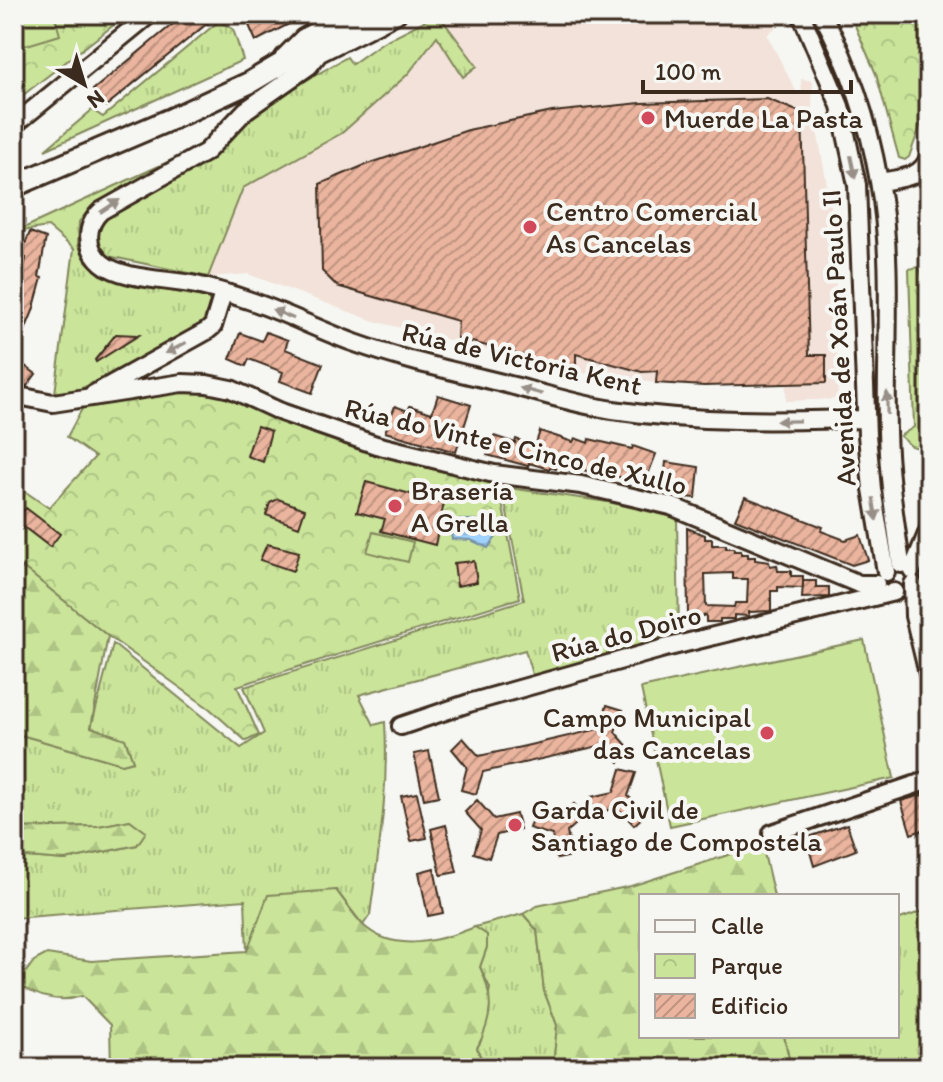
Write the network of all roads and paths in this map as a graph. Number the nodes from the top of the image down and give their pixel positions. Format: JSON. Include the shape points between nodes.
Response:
{"nodes":[{"id":1,"x":150,"y":14,"type":"edge"},
{"id":2,"x":344,"y":14,"type":"edge"},
{"id":3,"x":366,"y":14,"type":"edge"},
{"id":4,"x":397,"y":14,"type":"edge"},
{"id":5,"x":801,"y":14,"type":"edge"},
{"id":6,"x":822,"y":14,"type":"edge"},
{"id":7,"x":317,"y":56,"type":"junction"},
{"id":8,"x":271,"y":69,"type":"junction"},
{"id":9,"x":249,"y":83,"type":"junction"},
{"id":10,"x":14,"y":125,"type":"edge"},
{"id":11,"x":929,"y":157,"type":"edge"},
{"id":12,"x":880,"y":182,"type":"junction"},
{"id":13,"x":14,"y":186,"type":"edge"},
{"id":14,"x":223,"y":293,"type":"junction"},
{"id":15,"x":14,"y":395,"type":"edge"},
{"id":16,"x":84,"y":400,"type":"junction"},
{"id":17,"x":866,"y":419,"type":"junction"},
{"id":18,"x":928,"y":532,"type":"edge"},
{"id":19,"x":889,"y":577,"type":"junction"},
{"id":20,"x":896,"y":593,"type":"junction"},
{"id":21,"x":914,"y":616,"type":"junction"},
{"id":22,"x":929,"y":678,"type":"edge"},
{"id":23,"x":401,"y":726,"type":"dead end"},
{"id":24,"x":929,"y":780,"type":"edge"},
{"id":25,"x":772,"y":833,"type":"dead end"}],
"edges":[{"from":1,"to":10,"type":"street"},
{"from":2,"to":8,"type":"street","via":[[303,38]]},
{"from":3,"to":8,"type":"main road"},
{"from":4,"to":7,"type":"street"},
{"from":5,"to":17,"type":"street","name":"Avenida de Xoán Paulo II","one_way":true,"via":[[840,106],[857,185]]},
{"from":6,"to":12,"type":"street","name":"Avenida de Xoán Paulo II","via":[[859,102]]},
{"from":7,"to":9,"type":"street"},
{"from":14,"to":7,"type":"street","name":"Rúa de Victoria Kent","one_way":true,"via":[[109,268],[90,245],[91,223],[109,205],[206,152],[240,115]]},
{"from":8,"to":9,"type":"main road"},
{"from":9,"to":13,"type":"main road"},
{"from":11,"to":12,"type":"street","via":[[915,175]]},
{"from":19,"to":12,"type":"street","name":"Avenida de Xoán Paulo II","one_way":true,"via":[[886,268]]},
{"from":14,"to":16,"type":"street","one_way":true,"via":[[207,331]]},
{"from":17,"to":14,"type":"street","name":"Rúa de Victoria Kent","one_way":true,"via":[[720,422],[585,405],[373,349]]},
{"from":15,"to":16,"type":"street","name":"Rúa do Vinte e Cinco de Xullo","via":[[53,403]]},
{"from":16,"to":19,"type":"street","name":"Rúa do Vinte e Cinco de Xullo","via":[[182,383],[231,389],[376,445],[494,474],[581,485],[671,506]]},
{"from":17,"to":19,"type":"street","name":"Avenida de Xoán Paulo II","one_way":true,"via":[[872,489]]},
{"from":18,"to":19,"type":"street"},
{"from":19,"to":20,"type":"street","name":"Rúa do Doiro"},
{"from":19,"to":20,"type":"street","via":[[907,591]]},
{"from":19,"to":21,"type":"street"},
{"from":19,"to":23,"type":"street","name":"Rúa do Doiro"},
{"from":20,"to":21,"type":"street"},
{"from":21,"to":22,"type":"street"},
{"from":24,"to":25,"type":"street"}]}
